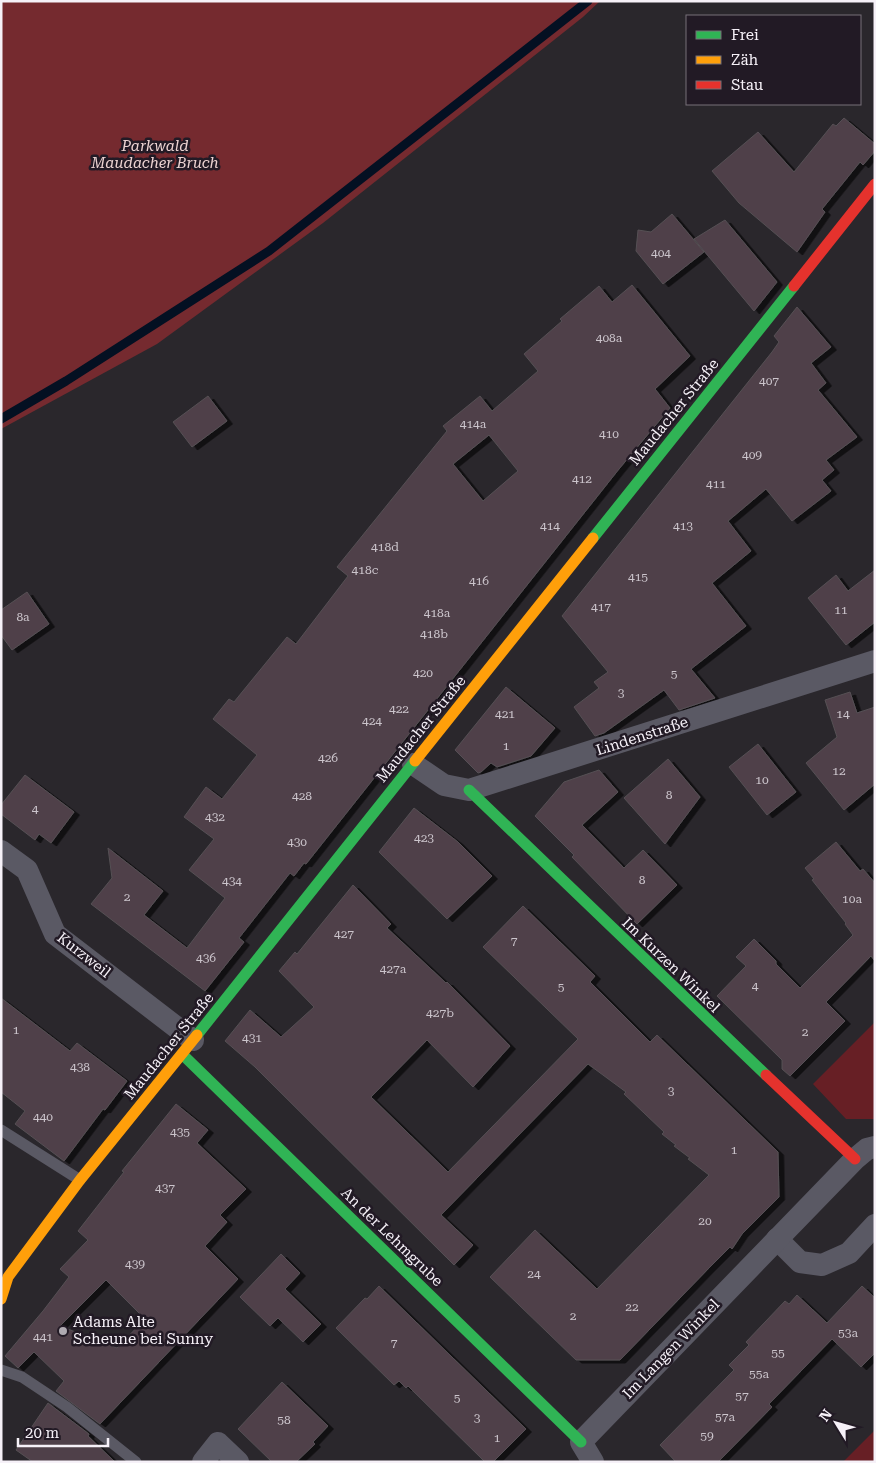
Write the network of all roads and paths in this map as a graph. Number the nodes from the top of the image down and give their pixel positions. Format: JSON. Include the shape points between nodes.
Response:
{"nodes":[{"id":1,"x":875,"y":184,"type":"edge"},
{"id":2,"x":875,"y":660,"type":"edge"},
{"id":3,"x":413,"y":764,"type":"junction"},
{"id":4,"x":469,"y":790,"type":"junction"},
{"id":5,"x":1,"y":850,"type":"edge"},
{"id":6,"x":188,"y":1047,"type":"junction"},
{"id":7,"x":1,"y":1130,"type":"edge"},
{"id":8,"x":875,"y":1147,"type":"edge"},
{"id":9,"x":855,"y":1159,"type":"junction"},
{"id":10,"x":80,"y":1180,"type":"junction"},
{"id":11,"x":875,"y":1226,"type":"edge"},
{"id":12,"x":777,"y":1239,"type":"junction"},
{"id":13,"x":1,"y":1299,"type":"edge"},
{"id":14,"x":1,"y":1370,"type":"edge"},
{"id":15,"x":581,"y":1442,"type":"junction"},
{"id":16,"x":136,"y":1462,"type":"edge"},
{"id":17,"x":203,"y":1462,"type":"edge"},
{"id":18,"x":238,"y":1462,"type":"edge"},
{"id":19,"x":593,"y":1462,"type":"edge"}],
"edges":[{"from":1,"to":3,"type":"street","name":"Maudacher Straße"},
{"from":2,"to":4,"type":"street","name":"Lindenstraße"},
{"from":3,"to":4,"type":"street","name":"Lindenstraße","via":[[444,785]]},
{"from":3,"to":6,"type":"street","name":"Maudacher Straße"},
{"from":4,"to":9,"type":"street","name":"Im Kurzen Winkel"},
{"from":5,"to":6,"type":"street","name":"Kurzweil","via":[[27,870],[55,934]]},
{"from":6,"to":10,"type":"street","name":"Maudacher Straße"},
{"from":6,"to":15,"type":"street","name":"An der Lehmgrube"},
{"from":7,"to":10,"type":"lane"},
{"from":8,"to":9,"type":"street","name":"Im Langen Winkel"},
{"from":9,"to":12,"type":"street","name":"Im Langen Winkel"},
{"from":10,"to":13,"type":"street","name":"Maudacher Straße","via":[[8,1277]]},
{"from":11,"to":12,"type":"street","via":[[849,1253],[822,1265],[800,1262]]},
{"from":12,"to":15,"type":"street","name":"Im Langen Winkel"},
{"from":14,"to":16,"type":"lane","via":[[22,1376],[68,1407]]},
{"from":15,"to":19,"type":"street"},
{"from":17,"to":18,"type":"street","via":[[218,1443]]}]}
